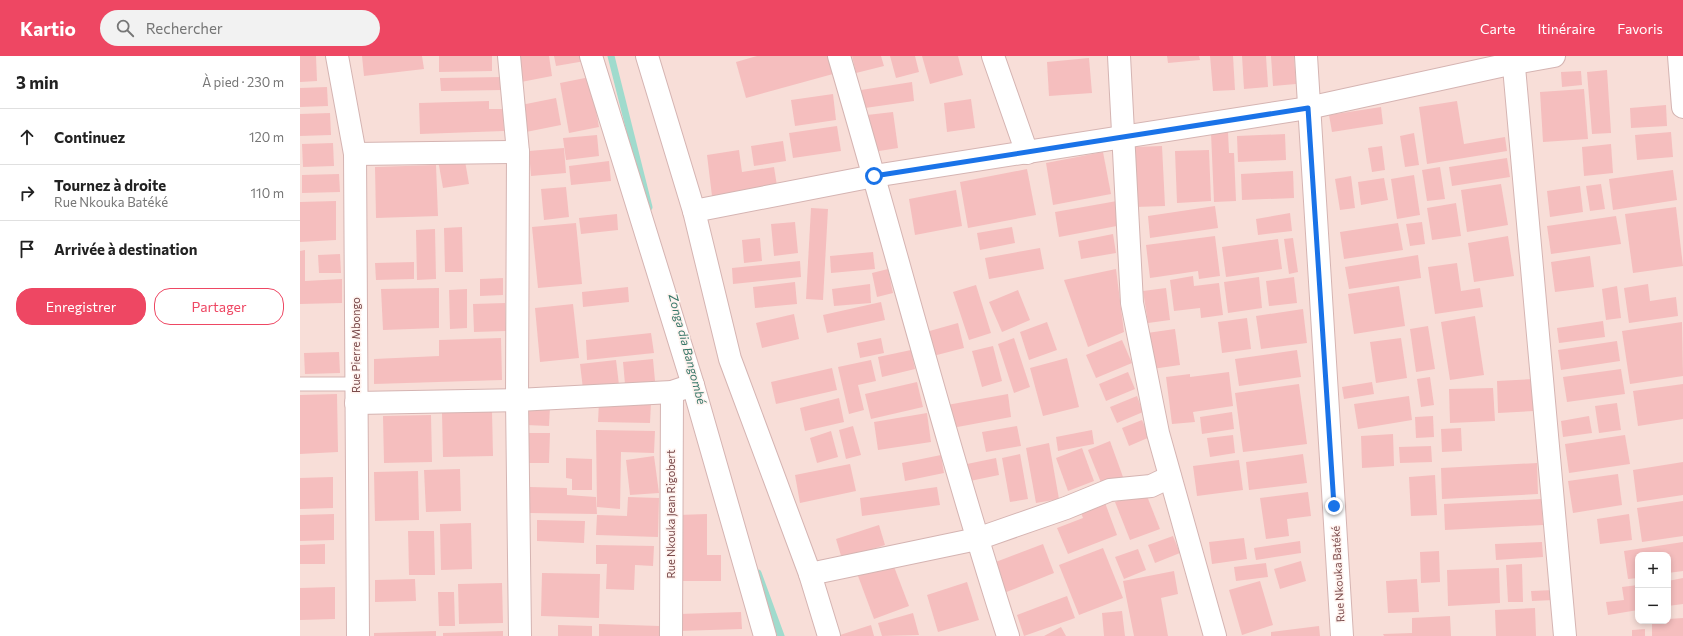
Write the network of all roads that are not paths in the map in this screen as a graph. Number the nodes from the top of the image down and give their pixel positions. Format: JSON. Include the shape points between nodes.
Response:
{"nodes":[{"id":1,"x":337,"y":56,"type":"edge"},
{"id":2,"x":509,"y":56,"type":"edge"},
{"id":3,"x":591,"y":56,"type":"edge"},
{"id":4,"x":647,"y":56,"type":"edge"},
{"id":5,"x":839,"y":56,"type":"edge"},
{"id":6,"x":993,"y":56,"type":"edge"},
{"id":7,"x":1119,"y":56,"type":"edge"},
{"id":8,"x":1306,"y":56,"type":"edge"},
{"id":9,"x":1554,"y":56,"type":"edge"},
{"id":10,"x":1678,"y":56,"type":"edge"},
{"id":11,"x":1513,"y":60,"type":"edge"},
{"id":12,"x":1683,"y":107,"type":"edge"},
{"id":13,"x":1308,"y":108,"type":"junction"},
{"id":14,"x":1124,"y":136,"type":"junction"},
{"id":15,"x":518,"y":152,"type":"junction"},
{"id":16,"x":1027,"y":153,"type":"junction"},
{"id":17,"x":355,"y":154,"type":"junction"},
{"id":18,"x":874,"y":176,"type":"junction"},
{"id":19,"x":694,"y":210,"type":"junction"},
{"id":20,"x":300,"y":384,"type":"edge"},
{"id":21,"x":693,"y":385,"type":"junction"},
{"id":22,"x":672,"y":392,"type":"junction"},
{"id":23,"x":356,"y":393,"type":"junction"},
{"id":24,"x":517,"y":400,"type":"junction"},
{"id":25,"x":1170,"y":477,"type":"junction"},
{"id":26,"x":977,"y":539,"type":"junction"},
{"id":27,"x":810,"y":574,"type":"junction"},
{"id":28,"x":358,"y":636,"type":"edge"},
{"id":29,"x":520,"y":636,"type":"edge"},
{"id":30,"x":671,"y":636,"type":"edge"},
{"id":31,"x":765,"y":636,"type":"edge"},
{"id":32,"x":829,"y":636,"type":"edge"},
{"id":33,"x":1008,"y":636,"type":"edge"},
{"id":34,"x":1215,"y":636,"type":"edge"},
{"id":35,"x":1342,"y":636,"type":"edge"},
{"id":36,"x":1565,"y":636,"type":"edge"}],
"edges":[{"from":1,"to":17,"type":"street","name":"Rue Pierre Mbongo"},
{"from":2,"to":15,"type":"street"},
{"from":3,"to":21,"type":"street"},
{"from":4,"to":19,"type":"street"},
{"from":5,"to":18,"type":"street"},
{"from":6,"to":16,"type":"street"},
{"from":7,"to":14,"type":"street"},
{"from":8,"to":13,"type":"street","name":"Rue Nkouka Batéké"},
{"from":9,"to":11,"type":"street"},
{"from":10,"to":12,"type":"street"},
{"from":11,"to":13,"type":"street"},
{"from":11,"to":36,"type":"street"},
{"from":13,"to":14,"type":"street"},
{"from":13,"to":35,"type":"street","name":"Rue Nkouka Batéké"},
{"from":14,"to":16,"type":"street"},
{"from":14,"to":25,"type":"street","via":[[1132,304],[1158,433]]},
{"from":15,"to":17,"type":"street"},
{"from":15,"to":24,"type":"street"},
{"from":16,"to":18,"type":"street"},
{"from":17,"to":23,"type":"street","name":"Rue Pierre Mbongo"},
{"from":18,"to":19,"type":"street"},
{"from":18,"to":26,"type":"street"},
{"from":19,"to":27,"type":"street","via":[[730,359]]},
{"from":20,"to":23,"type":"lane"},
{"from":21,"to":22,"type":"street"},
{"from":21,"to":31,"type":"street"},
{"from":22,"to":24,"type":"street"},
{"from":22,"to":30,"type":"street","name":"Rue Nkouka Jean Rigobert"},
{"from":23,"to":24,"type":"street"},
{"from":23,"to":28,"type":"street","name":"Rue Pierre Mbongo"},
{"from":24,"to":29,"type":"street"},
{"from":25,"to":26,"type":"street","via":[[1151,486],[1110,490]]},
{"from":25,"to":34,"type":"street"},
{"from":26,"to":27,"type":"street"},
{"from":26,"to":33,"type":"street"},
{"from":27,"to":32,"type":"street"}]}
